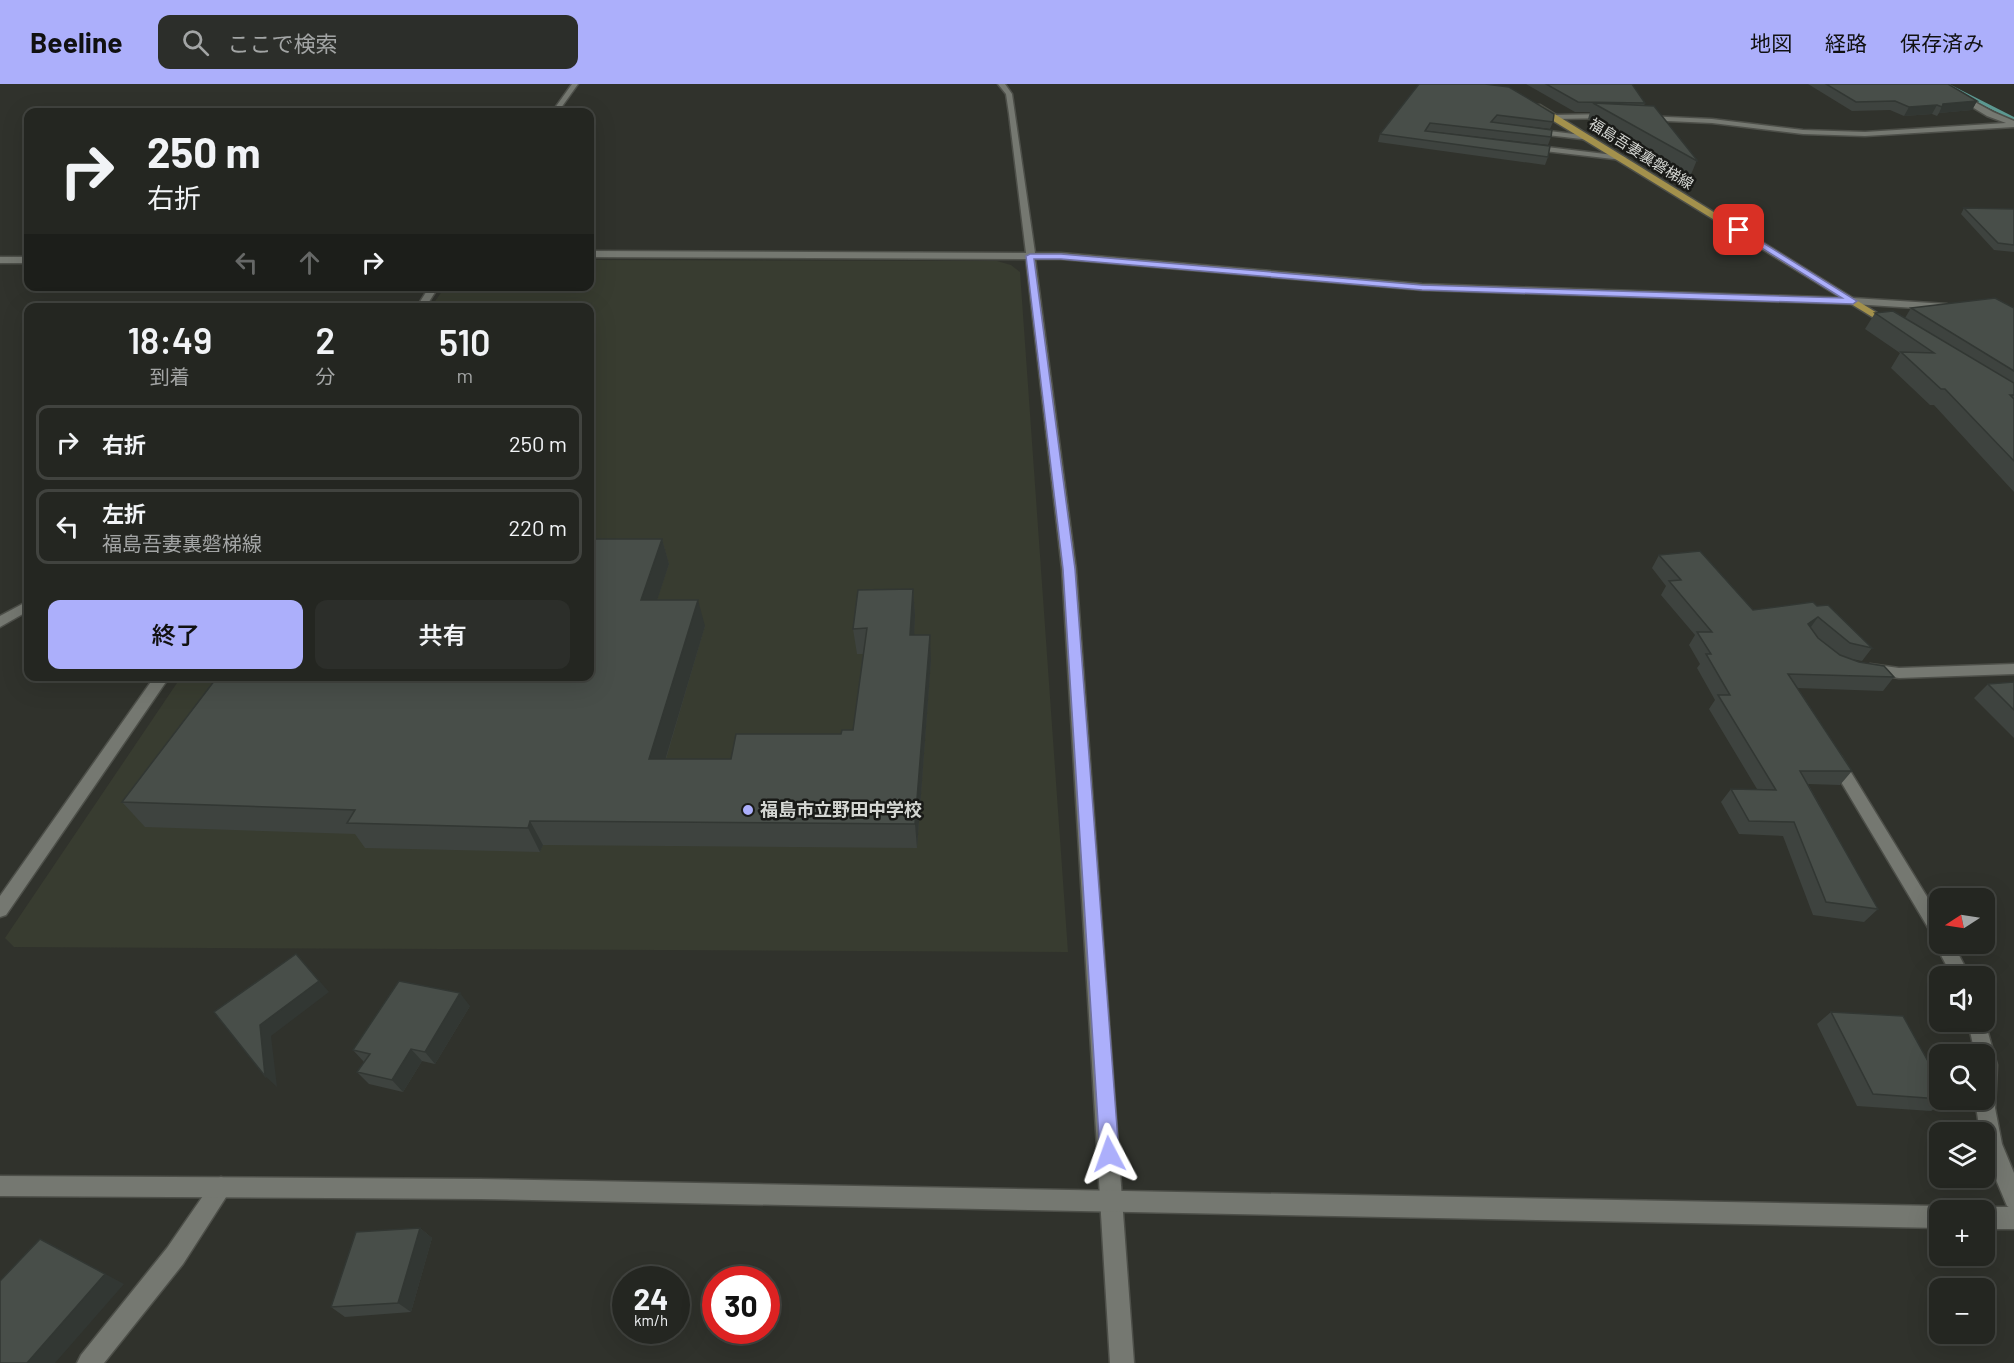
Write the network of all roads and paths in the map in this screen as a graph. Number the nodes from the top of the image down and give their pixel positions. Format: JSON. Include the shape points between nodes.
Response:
{"nodes":[{"id":1,"x":575,"y":84,"type":"edge"},
{"id":2,"x":1001,"y":84,"type":"edge"},
{"id":3,"x":1937,"y":84,"type":"edge"},
{"id":4,"x":1526,"y":100,"type":"edge"},
{"id":5,"x":558,"y":108,"type":"edge"},
{"id":6,"x":1555,"y":117,"type":"junction"},
{"id":7,"x":1620,"y":117,"type":"edge"},
{"id":8,"x":1632,"y":117,"type":"edge"},
{"id":9,"x":2014,"y":125,"type":"edge"},
{"id":10,"x":1526,"y":130,"type":"edge"},
{"id":11,"x":1590,"y":138,"type":"junction"},
{"id":12,"x":1520,"y":146,"type":"edge"},
{"id":13,"x":1622,"y":158,"type":"junction"},
{"id":14,"x":594,"y":254,"type":"edge"},
{"id":15,"x":1030,"y":256,"type":"junction"},
{"id":16,"x":0,"y":260,"type":"edge"},
{"id":17,"x":24,"y":260,"type":"edge"},
{"id":18,"x":1853,"y":301,"type":"junction"},
{"id":19,"x":1954,"y":307,"type":"edge"},
{"id":20,"x":1901,"y":331,"type":"edge"},
{"id":21,"x":24,"y":607,"type":"edge"},
{"id":22,"x":0,"y":622,"type":"edge"},
{"id":23,"x":1852,"y":667,"type":"edge"},
{"id":24,"x":2014,"y":669,"type":"edge"},
{"id":25,"x":160,"y":681,"type":"edge"},
{"id":26,"x":1826,"y":743,"type":"edge"},
{"id":27,"x":0,"y":910,"type":"edge"},
{"id":28,"x":1929,"y":917,"type":"edge"},
{"id":29,"x":1979,"y":1032,"type":"edge"},
{"id":30,"x":0,"y":1186,"type":"edge"},
{"id":31,"x":221,"y":1187,"type":"junction"},
{"id":32,"x":2014,"y":1199,"type":"edge"},
{"id":33,"x":1112,"y":1201,"type":"junction"},
{"id":34,"x":1929,"y":1217,"type":"edge"},
{"id":35,"x":1995,"y":1218,"type":"edge"},
{"id":36,"x":2014,"y":1218,"type":"edge"},
{"id":37,"x":89,"y":1363,"type":"edge"},
{"id":38,"x":1122,"y":1363,"type":"edge"}],
"edges":[{"from":1,"to":5,"type":"street"},
{"from":2,"to":15,"type":"street","via":[[1009,94]]},
{"from":3,"to":9,"type":"street"},
{"from":4,"to":6,"type":"main road","name":"福島吾妻裏磐梯線"},
{"from":6,"to":7,"type":"street"},
{"from":6,"to":11,"type":"main road","name":"福島吾妻裏磐梯線"},
{"from":8,"to":9,"type":"street","via":[[1865,134]]},
{"from":10,"to":11,"type":"street"},
{"from":11,"to":13,"type":"main road","name":"福島吾妻裏磐梯線"},
{"from":12,"to":13,"type":"street"},
{"from":13,"to":18,"type":"main road","name":"福島吾妻裏磐梯線"},
{"from":14,"to":15,"type":"street"},
{"from":15,"to":18,"type":"street","via":[[1422,287]]},
{"from":15,"to":33,"type":"street","via":[[1069,569]]},
{"from":16,"to":17,"type":"street"},
{"from":18,"to":19,"type":"street"},
{"from":18,"to":20,"type":"main road","name":"福島吾妻裏磐梯線"},
{"from":21,"to":22,"type":"street"},
{"from":23,"to":24,"type":"street","via":[[1899,673]]},
{"from":25,"to":27,"type":"street"},
{"from":26,"to":28,"type":"street"},
{"from":29,"to":32,"type":"street","via":[[1987,1065],[1985,1108],[1992,1144]]},
{"from":30,"to":31,"type":"street"},
{"from":31,"to":33,"type":"street"},
{"from":31,"to":37,"type":"street","via":[[175,1256]]},
{"from":33,"to":34,"type":"street"},
{"from":33,"to":38,"type":"street"},
{"from":35,"to":36,"type":"street"}]}
